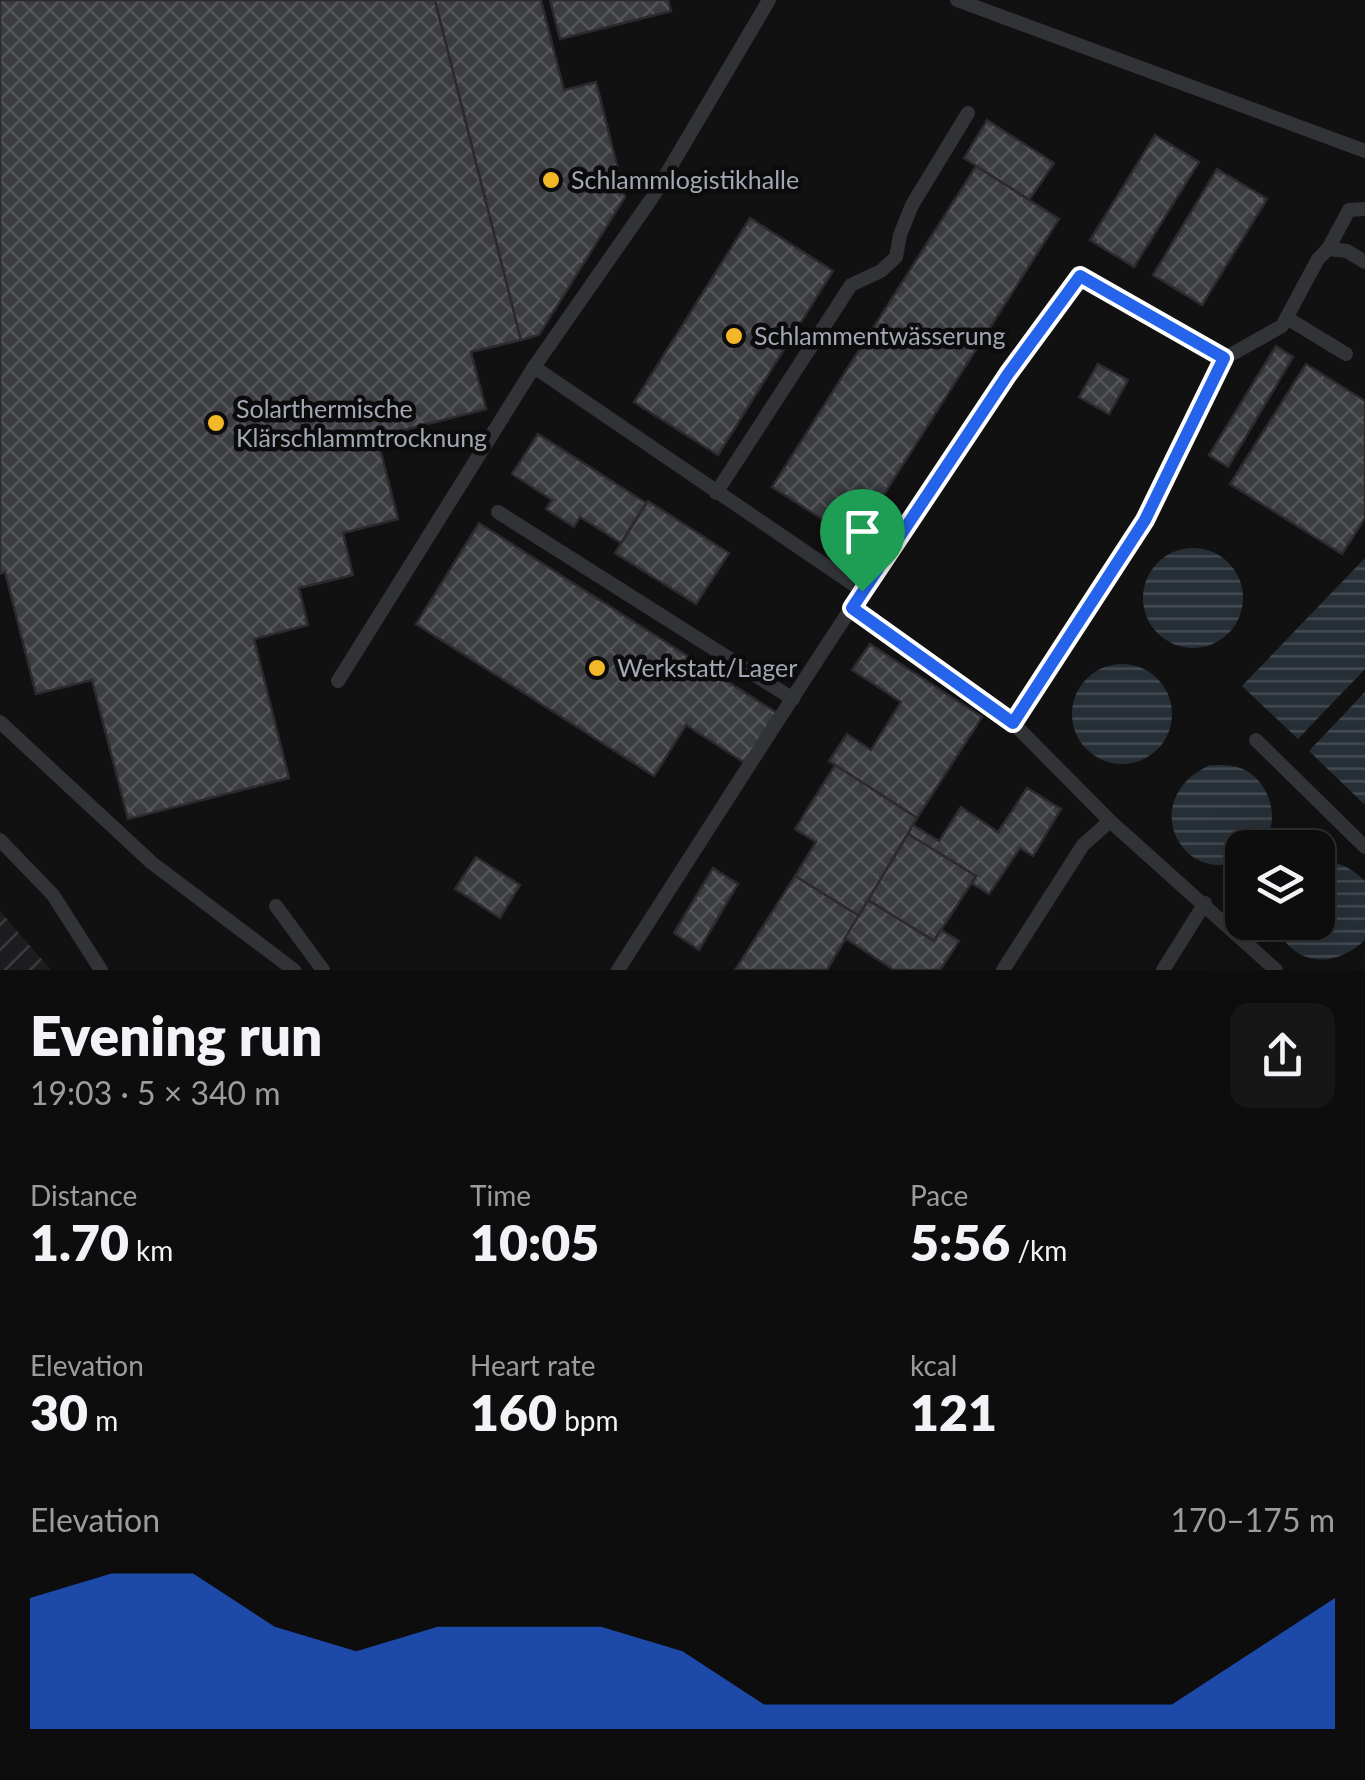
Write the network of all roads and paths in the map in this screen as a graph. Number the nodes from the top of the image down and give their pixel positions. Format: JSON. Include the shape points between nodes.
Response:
{"nodes":[{"id":1,"x":769,"y":0,"type":"edge"},
{"id":2,"x":957,"y":0,"type":"edge"},
{"id":3,"x":968,"y":114,"type":"dead end"},
{"id":4,"x":1365,"y":151,"type":"edge"},
{"id":5,"x":1365,"y":209,"type":"edge"},
{"id":6,"x":1328,"y":249,"type":"junction"},
{"id":7,"x":1365,"y":262,"type":"edge"},
{"id":8,"x":1287,"y":318,"type":"junction"},
{"id":9,"x":1346,"y":354,"type":"dead end"},
{"id":10,"x":1224,"y":358,"type":"junction"},
{"id":11,"x":534,"y":367,"type":"junction"},
{"id":12,"x":716,"y":493,"type":"junction"},
{"id":13,"x":498,"y":512,"type":"dead end"},
{"id":14,"x":862,"y":591,"type":"junction"},
{"id":15,"x":852,"y":608,"type":"junction"},
{"id":16,"x":338,"y":680,"type":"dead end"},
{"id":17,"x":792,"y":699,"type":"junction"},
{"id":18,"x":0,"y":722,"type":"edge"},
{"id":19,"x":1013,"y":723,"type":"junction"},
{"id":20,"x":1256,"y":740,"type":"dead end"},
{"id":21,"x":1110,"y":821,"type":"junction"},
{"id":22,"x":0,"y":840,"type":"edge"},
{"id":23,"x":1365,"y":847,"type":"edge"},
{"id":24,"x":1204,"y":903,"type":"junction"},
{"id":25,"x":276,"y":906,"type":"dead end"},
{"id":26,"x":101,"y":970,"type":"edge"},
{"id":27,"x":294,"y":970,"type":"edge"},
{"id":28,"x":323,"y":970,"type":"edge"},
{"id":29,"x":618,"y":970,"type":"edge"},
{"id":30,"x":1004,"y":970,"type":"edge"},
{"id":31,"x":1162,"y":970,"type":"edge"},
{"id":32,"x":1276,"y":970,"type":"edge"}],
"edges":[{"from":1,"to":11,"type":"lane","via":[[654,195]]},
{"from":2,"to":4,"type":"lane"},
{"from":3,"to":12,"type":"lane","via":[[912,205],[896,257],[851,285]]},
{"from":5,"to":6,"type":"lane","via":[[1349,210]]},
{"from":6,"to":7,"type":"lane"},
{"from":6,"to":8,"type":"lane"},
{"from":8,"to":9,"type":"lane"},
{"from":8,"to":10,"type":"lane"},
{"from":10,"to":14,"type":"lane","via":[[1080,276]]},
{"from":10,"to":19,"type":"lane","via":[[1145,520]]},
{"from":11,"to":12,"type":"lane"},
{"from":11,"to":16,"type":"lane"},
{"from":12,"to":14,"type":"lane"},
{"from":13,"to":17,"type":"lane"},
{"from":14,"to":15,"type":"lane"},
{"from":15,"to":17,"type":"lane"},
{"from":15,"to":19,"type":"lane"},
{"from":17,"to":29,"type":"lane"},
{"from":18,"to":27,"type":"lane","via":[[152,863]]},
{"from":19,"to":21,"type":"lane"},
{"from":20,"to":23,"type":"lane"},
{"from":21,"to":24,"type":"lane"},
{"from":21,"to":30,"type":"lane","via":[[1083,845]]},
{"from":22,"to":26,"type":"lane","via":[[53,894]]},
{"from":24,"to":31,"type":"lane"},
{"from":24,"to":32,"type":"lane"},
{"from":25,"to":28,"type":"lane"}]}
